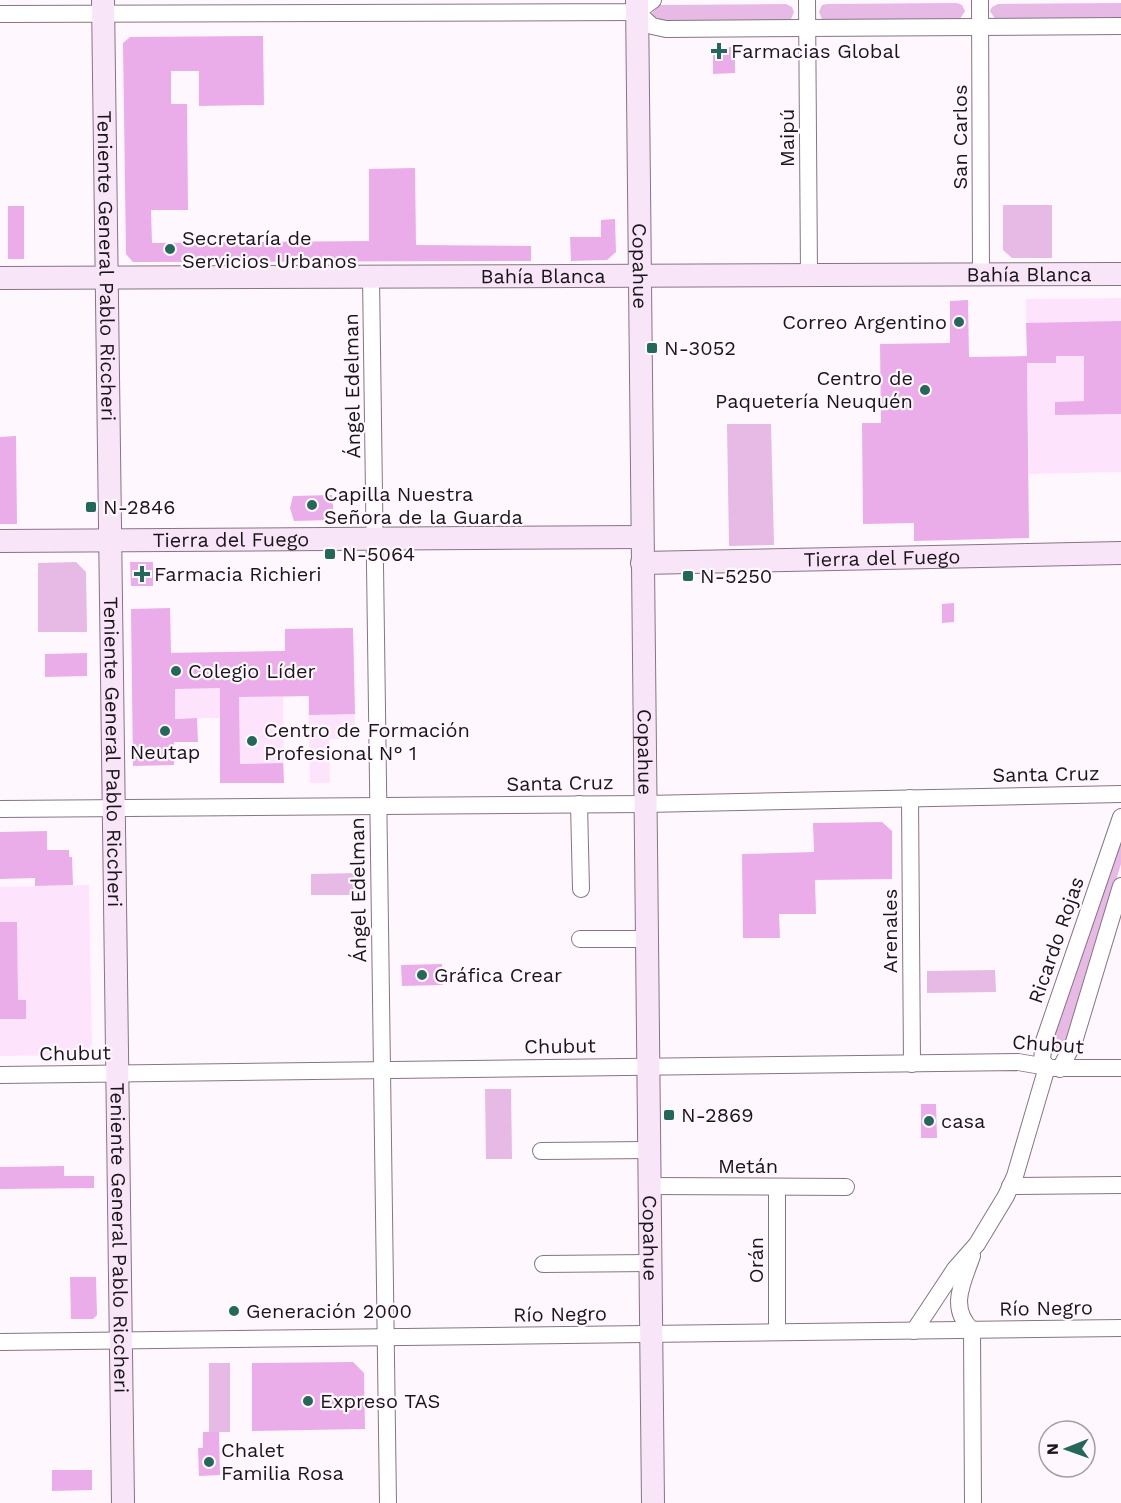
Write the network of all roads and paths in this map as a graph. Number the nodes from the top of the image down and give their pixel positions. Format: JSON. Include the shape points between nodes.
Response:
{"nodes":[{"id":1,"x":807,"y":0,"type":"edge"},
{"id":2,"x":980,"y":0,"type":"edge"},
{"id":3,"x":642,"y":4,"type":"edge"},
{"id":4,"x":103,"y":7,"type":"edge"},
{"id":5,"x":0,"y":14,"type":"edge"},
{"id":6,"x":1121,"y":26,"type":"edge"},
{"id":7,"x":980,"y":27,"type":"junction"},
{"id":8,"x":808,"y":28,"type":"junction"},
{"id":9,"x":981,"y":274,"type":"junction"},
{"id":10,"x":1121,"y":274,"type":"edge"},
{"id":11,"x":639,"y":275,"type":"junction"},
{"id":12,"x":809,"y":275,"type":"junction"},
{"id":13,"x":371,"y":277,"type":"junction"},
{"id":14,"x":0,"y":278,"type":"edge"},
{"id":15,"x":107,"y":278,"type":"junction"},
{"id":16,"x":642,"y":537,"type":"junction"},
{"id":17,"x":375,"y":539,"type":"junction"},
{"id":18,"x":0,"y":541,"type":"edge"},
{"id":19,"x":110,"y":541,"type":"junction"},
{"id":20,"x":1121,"y":553,"type":"edge"},
{"id":21,"x":642,"y":563,"type":"junction"},
{"id":22,"x":1121,"y":794,"type":"edge"},
{"id":23,"x":910,"y":798,"type":"junction"},
{"id":24,"x":579,"y":804,"type":"junction"},
{"id":25,"x":645,"y":804,"type":"junction"},
{"id":26,"x":378,"y":806,"type":"junction"},
{"id":27,"x":0,"y":809,"type":"edge"},
{"id":28,"x":114,"y":809,"type":"junction"},
{"id":29,"x":1121,"y":816,"type":"edge"},
{"id":30,"x":1121,"y":886,"type":"edge"},
{"id":31,"x":580,"y":889,"type":"dead end"},
{"id":32,"x":580,"y":939,"type":"dead end"},
{"id":33,"x":646,"y":939,"type":"junction"},
{"id":34,"x":912,"y":1064,"type":"junction"},
{"id":35,"x":648,"y":1066,"type":"junction"},
{"id":36,"x":1054,"y":1068,"type":"junction"},
{"id":37,"x":1121,"y":1068,"type":"edge"},
{"id":38,"x":382,"y":1070,"type":"junction"},
{"id":39,"x":117,"y":1073,"type":"junction"},
{"id":40,"x":0,"y":1075,"type":"edge"},
{"id":41,"x":649,"y":1150,"type":"junction"},
{"id":42,"x":541,"y":1151,"type":"dead end"},
{"id":43,"x":1121,"y":1185,"type":"edge"},
{"id":44,"x":649,"y":1186,"type":"junction"},
{"id":45,"x":1010,"y":1186,"type":"junction"},
{"id":46,"x":777,"y":1187,"type":"junction"},
{"id":47,"x":846,"y":1188,"type":"dead end"},
{"id":48,"x":977,"y":1244,"type":"junction"},
{"id":49,"x":650,"y":1263,"type":"junction"},
{"id":50,"x":543,"y":1264,"type":"dead end"},
{"id":51,"x":1121,"y":1328,"type":"edge"},
{"id":52,"x":972,"y":1330,"type":"junction"},
{"id":53,"x":914,"y":1331,"type":"junction"},
{"id":54,"x":777,"y":1332,"type":"junction"},
{"id":55,"x":651,"y":1334,"type":"junction"},
{"id":56,"x":386,"y":1337,"type":"junction"},
{"id":57,"x":121,"y":1340,"type":"junction"},
{"id":58,"x":0,"y":1342,"type":"edge"},
{"id":59,"x":123,"y":1503,"type":"edge"},
{"id":60,"x":388,"y":1503,"type":"edge"},
{"id":61,"x":653,"y":1503,"type":"edge"},
{"id":62,"x":973,"y":1503,"type":"edge"}],
"edges":[{"from":1,"to":8,"type":"street","name":"Maipú"},
{"from":2,"to":7,"type":"street","name":"San Carlos"},
{"from":3,"to":4,"type":"street"},
{"from":3,"to":8,"type":"street","via":[[652,26],[666,29]]},
{"from":3,"to":11,"type":"street","name":"Copahue"},
{"from":4,"to":5,"type":"street"},
{"from":4,"to":15,"type":"street","name":"Teniente General Pablo Riccheri"},
{"from":6,"to":7,"type":"street"},
{"from":7,"to":8,"type":"street"},
{"from":7,"to":9,"type":"street","name":"San Carlos"},
{"from":8,"to":12,"type":"street","name":"Maipú"},
{"from":9,"to":10,"type":"street","name":"Bahía Blanca"},
{"from":9,"to":12,"type":"street","name":"Bahía Blanca"},
{"from":11,"to":12,"type":"street","name":"Bahía Blanca"},
{"from":11,"to":13,"type":"street","name":"Bahía Blanca"},
{"from":11,"to":16,"type":"street","name":"Copahue"},
{"from":13,"to":15,"type":"street","name":"Bahía Blanca"},
{"from":13,"to":17,"type":"street","name":"Ángel Edelman"},
{"from":14,"to":15,"type":"street","name":"Bahía Blanca"},
{"from":15,"to":19,"type":"street","name":"Teniente General Pablo Riccheri"},
{"from":16,"to":17,"type":"street","name":"Tierra del Fuego"},
{"from":16,"to":21,"type":"street","name":"Copahue"},
{"from":17,"to":19,"type":"street","name":"Tierra del Fuego"},
{"from":17,"to":26,"type":"street","name":"Ángel Edelman"},
{"from":18,"to":19,"type":"street","name":"Tierra del Fuego"},
{"from":19,"to":28,"type":"street","name":"Teniente General Pablo Riccheri"},
{"from":20,"to":21,"type":"street","name":"Tierra del Fuego"},
{"from":21,"to":25,"type":"street","name":"Copahue"},
{"from":22,"to":23,"type":"street","name":"Santa Cruz"},
{"from":23,"to":25,"type":"street","name":"Santa Cruz"},
{"from":23,"to":34,"type":"street","name":"Arenales"},
{"from":24,"to":25,"type":"street","name":"Santa Cruz"},
{"from":24,"to":26,"type":"street","name":"Santa Cruz"},
{"from":24,"to":31,"type":"street"},
{"from":25,"to":33,"type":"street","name":"Copahue"},
{"from":26,"to":28,"type":"street","name":"Santa Cruz"},
{"from":26,"to":38,"type":"street","name":"Ángel Edelman"},
{"from":27,"to":28,"type":"street","name":"Santa Cruz"},
{"from":28,"to":39,"type":"street","name":"Teniente General Pablo Riccheri"},
{"from":29,"to":36,"type":"street","name":"Ricardo Rojas","via":[[1044,1041],[1042,1054]]},
{"from":30,"to":36,"type":"street","name":"Ricardo Rojas","via":[[1074,1042]]},
{"from":32,"to":33,"type":"street"},
{"from":33,"to":35,"type":"street","name":"Copahue"},
{"from":34,"to":35,"type":"street","name":"Chubut"},
{"from":34,"to":36,"type":"street","name":"Chubut","via":[[1018,1062]]},
{"from":35,"to":38,"type":"street","name":"Chubut"},
{"from":35,"to":41,"type":"street","name":"Copahue"},
{"from":36,"to":37,"type":"street","name":"Chubut"},
{"from":36,"to":45,"type":"street","name":"Ricardo Rojas"},
{"from":38,"to":39,"type":"street","name":"Chubut"},
{"from":38,"to":56,"type":"street","name":"Ángel Edelman"},
{"from":39,"to":40,"type":"street","name":"Chubut"},
{"from":39,"to":57,"type":"street","name":"Teniente General Pablo Riccheri"},
{"from":41,"to":42,"type":"street"},
{"from":41,"to":44,"type":"street","name":"Copahue"},
{"from":43,"to":45,"type":"street"},
{"from":44,"to":46,"type":"street","name":"Metán"},
{"from":44,"to":49,"type":"street","name":"Copahue"},
{"from":45,"to":48,"type":"street","name":"Ricardo Rojas"},
{"from":46,"to":47,"type":"street","name":"Metán"},
{"from":46,"to":54,"type":"street","name":"Orán"},
{"from":48,"to":52,"type":"street","name":"Ricardo Rojas","via":[[958,1302],[962,1319]]},
{"from":48,"to":53,"type":"street","name":"Ricardo Rojas","via":[[955,1269]]},
{"from":49,"to":50,"type":"street"},
{"from":49,"to":55,"type":"street","name":"Copahue"},
{"from":51,"to":52,"type":"street","name":"Río Negro"},
{"from":52,"to":53,"type":"street","name":"Río Negro"},
{"from":52,"to":62,"type":"street"},
{"from":53,"to":54,"type":"street","name":"Río Negro"},
{"from":54,"to":55,"type":"street","name":"Río Negro"},
{"from":55,"to":56,"type":"street","name":"Río Negro"},
{"from":55,"to":61,"type":"street","name":"Copahue"},
{"from":56,"to":57,"type":"street","name":"Río Negro"},
{"from":56,"to":60,"type":"street","name":"Ángel Edelman"},
{"from":57,"to":58,"type":"street","name":"Río Negro"},
{"from":57,"to":59,"type":"street","name":"Teniente General Pablo Riccheri"}]}
